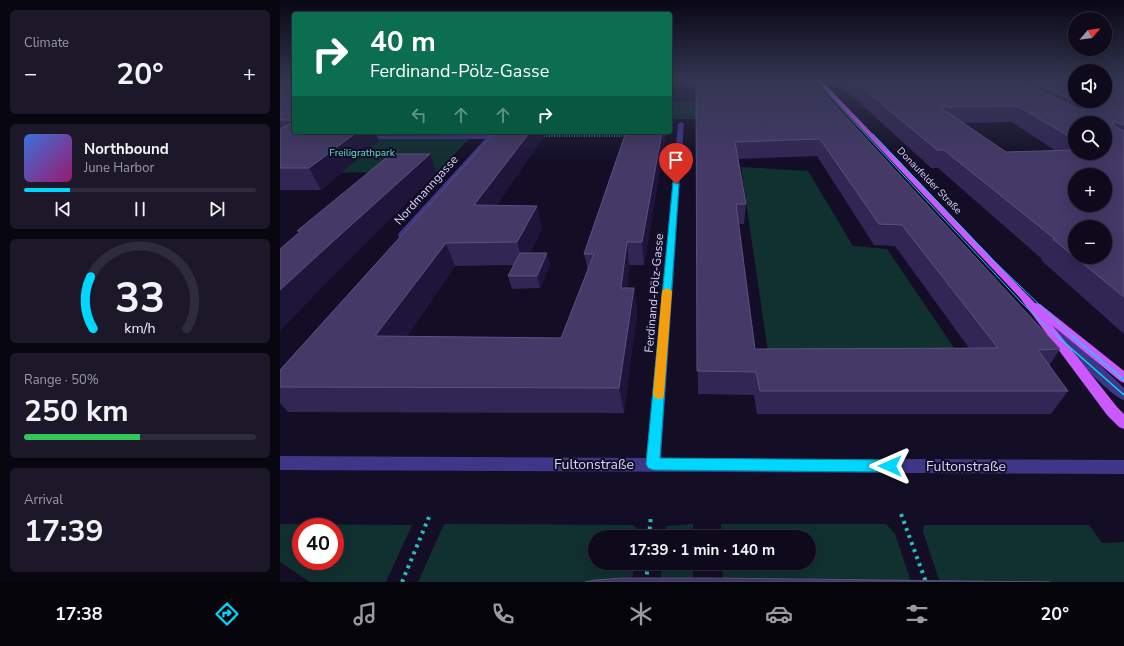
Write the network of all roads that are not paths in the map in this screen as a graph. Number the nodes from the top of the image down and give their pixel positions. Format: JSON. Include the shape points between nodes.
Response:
{"nodes":[{"id":1,"x":844,"y":107,"type":"edge"},
{"id":2,"x":681,"y":124,"type":"dead end"},
{"id":3,"x":492,"y":134,"type":"edge"},
{"id":4,"x":362,"y":137,"type":"dead end"},
{"id":5,"x":396,"y":242,"type":"edge"},
{"id":6,"x":1024,"y":296,"type":"junction"},
{"id":7,"x":1124,"y":378,"type":"edge"},
{"id":8,"x":1124,"y":395,"type":"edge"},
{"id":9,"x":1124,"y":423,"type":"edge"},
{"id":10,"x":280,"y":463,"type":"edge"},
{"id":11,"x":653,"y":464,"type":"junction"},
{"id":12,"x":1124,"y":467,"type":"edge"}],
"edges":[{"from":1,"to":6,"type":"main road","name":"Donaufelder Straße"},
{"from":2,"to":11,"type":"street","name":"Ferdinand-Pölz-Gasse"},
{"from":3,"to":4,"type":"street"},
{"from":3,"to":5,"type":"street","name":"Nordmanngasse"},
{"from":6,"to":7,"type":"main road","name":"Donaufelder Straße"},
{"from":6,"to":8,"type":"street","name":"Donaufelder Straße","via":[[1060,335]]},
{"from":6,"to":9,"type":"main road","name":"Donaufelder Straße","via":[[1112,411]]},
{"from":10,"to":11,"type":"street","name":"Fultonstraße"},
{"from":11,"to":12,"type":"street","name":"Fultonstraße"}]}
